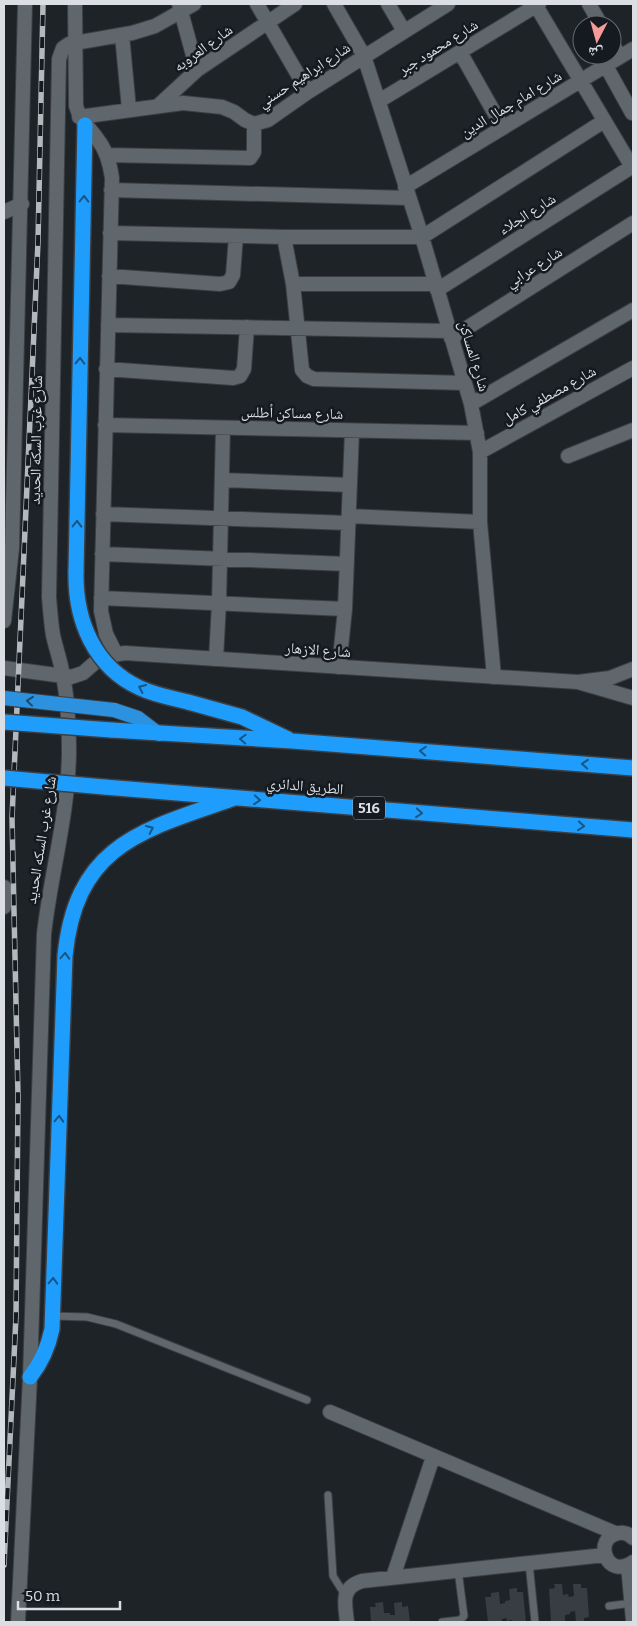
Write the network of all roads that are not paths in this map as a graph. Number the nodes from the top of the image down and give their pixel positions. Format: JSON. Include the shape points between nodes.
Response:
{"nodes":[{"id":1,"x":25,"y":4,"type":"edge"},
{"id":2,"x":75,"y":4,"type":"edge"},
{"id":3,"x":194,"y":4,"type":"edge"},
{"id":4,"x":257,"y":4,"type":"edge"},
{"id":5,"x":295,"y":4,"type":"edge"},
{"id":6,"x":334,"y":4,"type":"edge"},
{"id":7,"x":388,"y":4,"type":"edge"},
{"id":8,"x":537,"y":4,"type":"edge"},
{"id":9,"x":588,"y":4,"type":"edge"},
{"id":10,"x":444,"y":5,"type":"edge"},
{"id":11,"x":180,"y":8,"type":"edge"},
{"id":12,"x":595,"y":15,"type":"edge"},
{"id":13,"x":268,"y":22,"type":"junction"},
{"id":14,"x":404,"y":31,"type":"junction"},
{"id":15,"x":122,"y":35,"type":"junction"},
{"id":16,"x":75,"y":43,"type":"junction"},
{"id":17,"x":460,"y":52,"type":"junction"},
{"id":18,"x":364,"y":56,"type":"junction"},
{"id":19,"x":606,"y":66,"type":"joint"},
{"id":20,"x":197,"y":70,"type":"junction"},
{"id":21,"x":581,"y":81,"type":"junction"},
{"id":22,"x":308,"y":92,"type":"junction"},
{"id":23,"x":379,"y":102,"type":"junction"},
{"id":24,"x":159,"y":105,"type":"junction"},
{"id":25,"x":129,"y":109,"type":"junction"},
{"id":26,"x":632,"y":114,"type":"edge"},
{"id":27,"x":82,"y":121,"type":"junction"},
{"id":28,"x":604,"y":121,"type":"junction"},
{"id":29,"x":254,"y":124,"type":"junction"},
{"id":30,"x":502,"y":128,"type":"junction"},
{"id":31,"x":107,"y":155,"type":"junction"},
{"id":32,"x":633,"y":166,"type":"edge"},
{"id":33,"x":111,"y":190,"type":"junction"},
{"id":34,"x":406,"y":192,"type":"junction"},
{"id":35,"x":22,"y":204,"type":"junction"},
{"id":36,"x":4,"y":212,"type":"edge"},
{"id":37,"x":633,"y":223,"type":"edge"},
{"id":38,"x":110,"y":232,"type":"junction"},
{"id":39,"x":236,"y":236,"type":"junction"},
{"id":40,"x":284,"y":237,"type":"junction"},
{"id":41,"x":422,"y":238,"type":"junction"},
{"id":42,"x":109,"y":276,"type":"junction"},
{"id":43,"x":293,"y":284,"type":"junction"},
{"id":44,"x":436,"y":287,"type":"junction"},
{"id":45,"x":633,"y":310,"type":"edge"},
{"id":46,"x":108,"y":325,"type":"junction"},
{"id":47,"x":247,"y":327,"type":"junction"},
{"id":48,"x":298,"y":329,"type":"junction"},
{"id":49,"x":450,"y":335,"type":"junction"},
{"id":50,"x":633,"y":368,"type":"edge"},
{"id":51,"x":106,"y":369,"type":"junction"},
{"id":52,"x":465,"y":383,"type":"junction"},
{"id":53,"x":471,"y":404,"type":"junction"},
{"id":54,"x":105,"y":425,"type":"junction"},
{"id":55,"x":223,"y":428,"type":"junction"},
{"id":56,"x":633,"y":430,"type":"edge"},
{"id":57,"x":352,"y":431,"type":"junction"},
{"id":58,"x":477,"y":432,"type":"junction"},
{"id":59,"x":480,"y":452,"type":"junction"},
{"id":60,"x":568,"y":456,"type":"dead end"},
{"id":61,"x":222,"y":480,"type":"junction"},
{"id":62,"x":350,"y":485,"type":"junction"},
{"id":63,"x":103,"y":514,"type":"junction"},
{"id":64,"x":221,"y":518,"type":"junction"},
{"id":65,"x":349,"y":520,"type":"junction"},
{"id":66,"x":480,"y":522,"type":"junction"},
{"id":67,"x":102,"y":554,"type":"junction"},
{"id":68,"x":220,"y":559,"type":"junction"},
{"id":69,"x":347,"y":564,"type":"junction"},
{"id":70,"x":101,"y":598,"type":"junction"},
{"id":71,"x":219,"y":603,"type":"junction"},
{"id":72,"x":345,"y":609,"type":"junction"},
{"id":73,"x":4,"y":621,"type":"edge"},
{"id":74,"x":116,"y":654,"type":"junction"},
{"id":75,"x":216,"y":660,"type":"junction"},
{"id":76,"x":339,"y":667,"type":"junction"},
{"id":77,"x":4,"y":668,"type":"edge"},
{"id":78,"x":633,"y":669,"type":"edge"},
{"id":79,"x":63,"y":677,"type":"junction"},
{"id":80,"x":494,"y":677,"type":"junction"},
{"id":81,"x":578,"y":682,"type":"junction"},
{"id":82,"x":4,"y":698,"type":"edge"},
{"id":83,"x":633,"y":698,"type":"edge"},
{"id":84,"x":4,"y":722,"type":"edge"},
{"id":85,"x":159,"y":734,"type":"junction"},
{"id":86,"x":292,"y":741,"type":"junction"},
{"id":87,"x":633,"y":768,"type":"edge"},
{"id":88,"x":4,"y":778,"type":"edge"},
{"id":89,"x":235,"y":798,"type":"junction"},
{"id":90,"x":633,"y":830,"type":"edge"},
{"id":91,"x":4,"y":888,"type":"edge"},
{"id":92,"x":4,"y":907,"type":"edge"},
{"id":93,"x":52,"y":1316,"type":"junction"},
{"id":94,"x":30,"y":1377,"type":"junction"},
{"id":95,"x":307,"y":1400,"type":"dead end"},
{"id":96,"x":330,"y":1412,"type":"dead end"},
{"id":97,"x":433,"y":1457,"type":"junction"},
{"id":98,"x":328,"y":1495,"type":"dead end"},
{"id":99,"x":614,"y":1534,"type":"junction"},
{"id":100,"x":633,"y":1538,"type":"edge"},
{"id":101,"x":605,"y":1555,"type":"junction"},
{"id":102,"x":529,"y":1563,"type":"junction"},
{"id":103,"x":631,"y":1564,"type":"edge"},
{"id":104,"x":458,"y":1570,"type":"junction"},
{"id":105,"x":393,"y":1578,"type":"junction"},
{"id":106,"x":345,"y":1595,"type":"junction"},
{"id":107,"x":632,"y":1604,"type":"junction"},
{"id":108,"x":608,"y":1606,"type":"dead end"},
{"id":109,"x":633,"y":1620,"type":"edge"},
{"id":110,"x":18,"y":1622,"type":"edge"},
{"id":111,"x":347,"y":1622,"type":"edge"},
{"id":112,"x":442,"y":1622,"type":"edge"},
{"id":113,"x":446,"y":1622,"type":"edge"},
{"id":114,"x":535,"y":1622,"type":"edge"}],
"edges":[{"from":1,"to":35,"type":"street"},
{"from":2,"to":16,"type":"street"},
{"from":3,"to":11,"type":"street"},
{"from":4,"to":13,"type":"street"},
{"from":5,"to":13,"type":"street","name":"شارع العروبه"},
{"from":6,"to":18,"type":"street"},
{"from":7,"to":14,"type":"street"},
{"from":8,"to":17,"type":"street","name":"شارع محمود جبر"},
{"from":8,"to":21,"type":"street"},
{"from":9,"to":12,"type":"street"},
{"from":10,"to":14,"type":"street","name":"شارع ابراهيم حسني"},
{"from":11,"to":15,"type":"street","via":[[155,26]]},
{"from":11,"to":20,"type":"street"},
{"from":13,"to":20,"type":"street","name":"شارع العروبه"},
{"from":13,"to":22,"type":"street"},
{"from":14,"to":18,"type":"street","name":"شارع ابراهيم حسني"},
{"from":15,"to":16,"type":"street"},
{"from":15,"to":25,"type":"street"},
{"from":16,"to":27,"type":"street","via":[[75,100]]},
{"from":16,"to":79,"type":"street","name":"شارع غرب السكه الحديد","via":[[64,48],[59,59],[50,528],[50,617]]},
{"from":17,"to":23,"type":"street","name":"شارع محمود جبر"},
{"from":17,"to":30,"type":"street"},
{"from":18,"to":22,"type":"street","name":"شارع ابراهيم حسني"},
{"from":18,"to":23,"type":"street","name":"شارع المساكن"},
{"from":19,"to":21,"type":"street","name":"شارع امام جمال الدين"},
{"from":19,"to":26,"type":"street"},
{"from":20,"to":24,"type":"street","name":"شارع العروبه"},
{"from":21,"to":28,"type":"street"},
{"from":21,"to":30,"type":"street","name":"شارع امام جمال الدين"},
{"from":22,"to":29,"type":"street","name":"شارع ابراهيم حسني","via":[[268,120]]},
{"from":23,"to":34,"type":"street","name":"شارع المساكن"},
{"from":24,"to":25,"type":"street","name":"شارع ابراهيم حسني"},
{"from":24,"to":29,"type":"street","name":"شارع ابراهيم حسني","via":[[183,103],[222,107]]},
{"from":25,"to":27,"type":"street","name":"شارع ابراهيم حسني"},
{"from":27,"to":31,"type":"street"},
{"from":86,"to":27,"type":"highway","one_way":true,"bridge":true,"via":[[242,717],[138,687],[110,667],[89,639],[78,607]]},
{"from":28,"to":32,"type":"street"},
{"from":28,"to":41,"type":"street"},
{"from":29,"to":31,"type":"street","via":[[254,152],[250,158]]},
{"from":30,"to":34,"type":"street","name":"شارع امام جمال الدين"},
{"from":31,"to":33,"type":"street"},
{"from":32,"to":44,"type":"street","name":"شارع الجلاء"},
{"from":33,"to":34,"type":"street"},
{"from":33,"to":38,"type":"street"},
{"from":34,"to":41,"type":"street","name":"شارع المساكن"},
{"from":35,"to":36,"type":"street"},
{"from":35,"to":73,"type":"street","via":[[12,548]]},
{"from":37,"to":49,"type":"street","name":"شارع عرابي"},
{"from":38,"to":39,"type":"street"},
{"from":38,"to":42,"type":"street"},
{"from":39,"to":40,"type":"street"},
{"from":39,"to":42,"type":"street","via":[[233,275],[229,282]]},
{"from":40,"to":41,"type":"street"},
{"from":40,"to":43,"type":"street"},
{"from":41,"to":44,"type":"street","name":"شارع المساكن"},
{"from":42,"to":46,"type":"street"},
{"from":43,"to":44,"type":"street"},
{"from":43,"to":48,"type":"street"},
{"from":44,"to":49,"type":"street","name":"شارع المساكن"},
{"from":45,"to":53,"type":"street"},
{"from":46,"to":47,"type":"street"},
{"from":46,"to":51,"type":"street"},
{"from":47,"to":48,"type":"street"},
{"from":47,"to":51,"type":"street","via":[[244,370],[240,376]]},
{"from":48,"to":49,"type":"street"},
{"from":48,"to":52,"type":"street","via":[[302,370],[314,379]]},
{"from":49,"to":52,"type":"street","name":"شارع المساكن"},
{"from":50,"to":59,"type":"street","name":"شارع مصطفي كامل"},
{"from":51,"to":54,"type":"street"},
{"from":52,"to":53,"type":"street","name":"شارع المساكن"},
{"from":53,"to":58,"type":"street","name":"شارع المساكن"},
{"from":54,"to":55,"type":"street","name":"شارع مساكن أطلس"},
{"from":54,"to":63,"type":"street"},
{"from":55,"to":57,"type":"street","name":"شارع مساكن أطلس"},
{"from":55,"to":61,"type":"street"},
{"from":56,"to":60,"type":"street"},
{"from":57,"to":58,"type":"street","name":"شارع مساكن أطلس"},
{"from":57,"to":62,"type":"street"},
{"from":58,"to":59,"type":"street","name":"شارع المساكن"},
{"from":59,"to":66,"type":"street","name":"شارع المساكن"},
{"from":61,"to":62,"type":"street"},
{"from":61,"to":64,"type":"street"},
{"from":62,"to":65,"type":"street"},
{"from":63,"to":64,"type":"street"},
{"from":63,"to":67,"type":"street"},
{"from":64,"to":65,"type":"street"},
{"from":64,"to":68,"type":"street"},
{"from":65,"to":66,"type":"street"},
{"from":65,"to":69,"type":"street"},
{"from":66,"to":80,"type":"street","name":"شارع المساكن"},
{"from":67,"to":68,"type":"street"},
{"from":67,"to":70,"type":"street"},
{"from":68,"to":69,"type":"street"},
{"from":68,"to":71,"type":"street"},
{"from":69,"to":72,"type":"street"},
{"from":70,"to":71,"type":"street"},
{"from":70,"to":74,"type":"street","via":[[103,624]]},
{"from":71,"to":72,"type":"street"},
{"from":71,"to":75,"type":"street"},
{"from":72,"to":76,"type":"street"},
{"from":74,"to":75,"type":"street","name":"شارع الازهار"},
{"from":74,"to":79,"type":"street","name":"شارع الازهار","via":[[99,659],[83,673]]},
{"from":75,"to":76,"type":"street","name":"شارع الازهار"},
{"from":76,"to":80,"type":"street","name":"شارع الازهار"},
{"from":77,"to":79,"type":"street"},
{"from":78,"to":81,"type":"street","name":"شارع الازهار","via":[[610,678]]},
{"from":79,"to":94,"type":"street","name":"شارع غرب السكه الحديد","via":[[68,723],[67,788],[44,934]]},
{"from":80,"to":81,"type":"street","name":"شارع الازهار"},
{"from":81,"to":83,"type":"street","name":"شارع الازهار"},
{"from":85,"to":82,"type":"highway","one_way":true,"bridge":true,"via":[[138,718],[114,710]]},
{"from":84,"to":85,"type":"highway","bridge":true},
{"from":86,"to":85,"type":"highway","one_way":true},
{"from":87,"to":86,"type":"highway","one_way":true},
{"from":88,"to":89,"type":"highway","name":"الطريق الدائري","number":"516","bridge":true},
{"from":89,"to":90,"type":"highway","name":"الطريق الدائري","number":"516","one_way":true},
{"from":93,"to":89,"type":"highway","one_way":true,"via":[[65,956],[74,908],[98,866],[122,844],[158,825]]},
{"from":91,"to":92,"type":"street"},
{"from":93,"to":94,"type":"highway","via":[[47,1350]]},
{"from":93,"to":95,"type":"lane","via":[[87,1317],[116,1324]]},
{"from":94,"to":110,"type":"street","name":"شارع غرب السكه الحديد"},
{"from":96,"to":97,"type":"street"},
{"from":97,"to":99,"type":"street"},
{"from":97,"to":105,"type":"street"},
{"from":98,"to":106,"type":"lane","via":[[334,1576]]},
{"from":99,"to":100,"type":"street","via":[[622,1532]]},
{"from":99,"to":101,"type":"street","via":[[606,1542]]},
{"from":101,"to":102,"type":"street"},
{"from":101,"to":103,"type":"street","via":[[614,1565]]},
{"from":102,"to":104,"type":"street"},
{"from":102,"to":114,"type":"lane"},
{"from":103,"to":107,"type":"street"},
{"from":104,"to":105,"type":"street"},
{"from":104,"to":113,"type":"lane","via":[[464,1616],[460,1620]]},
{"from":105,"to":106,"type":"street","via":[[354,1583]]},
{"from":106,"to":111,"type":"street"},
{"from":107,"to":108,"type":"lane"},
{"from":107,"to":109,"type":"street"},
{"from":112,"to":113,"type":"lane"}]}
